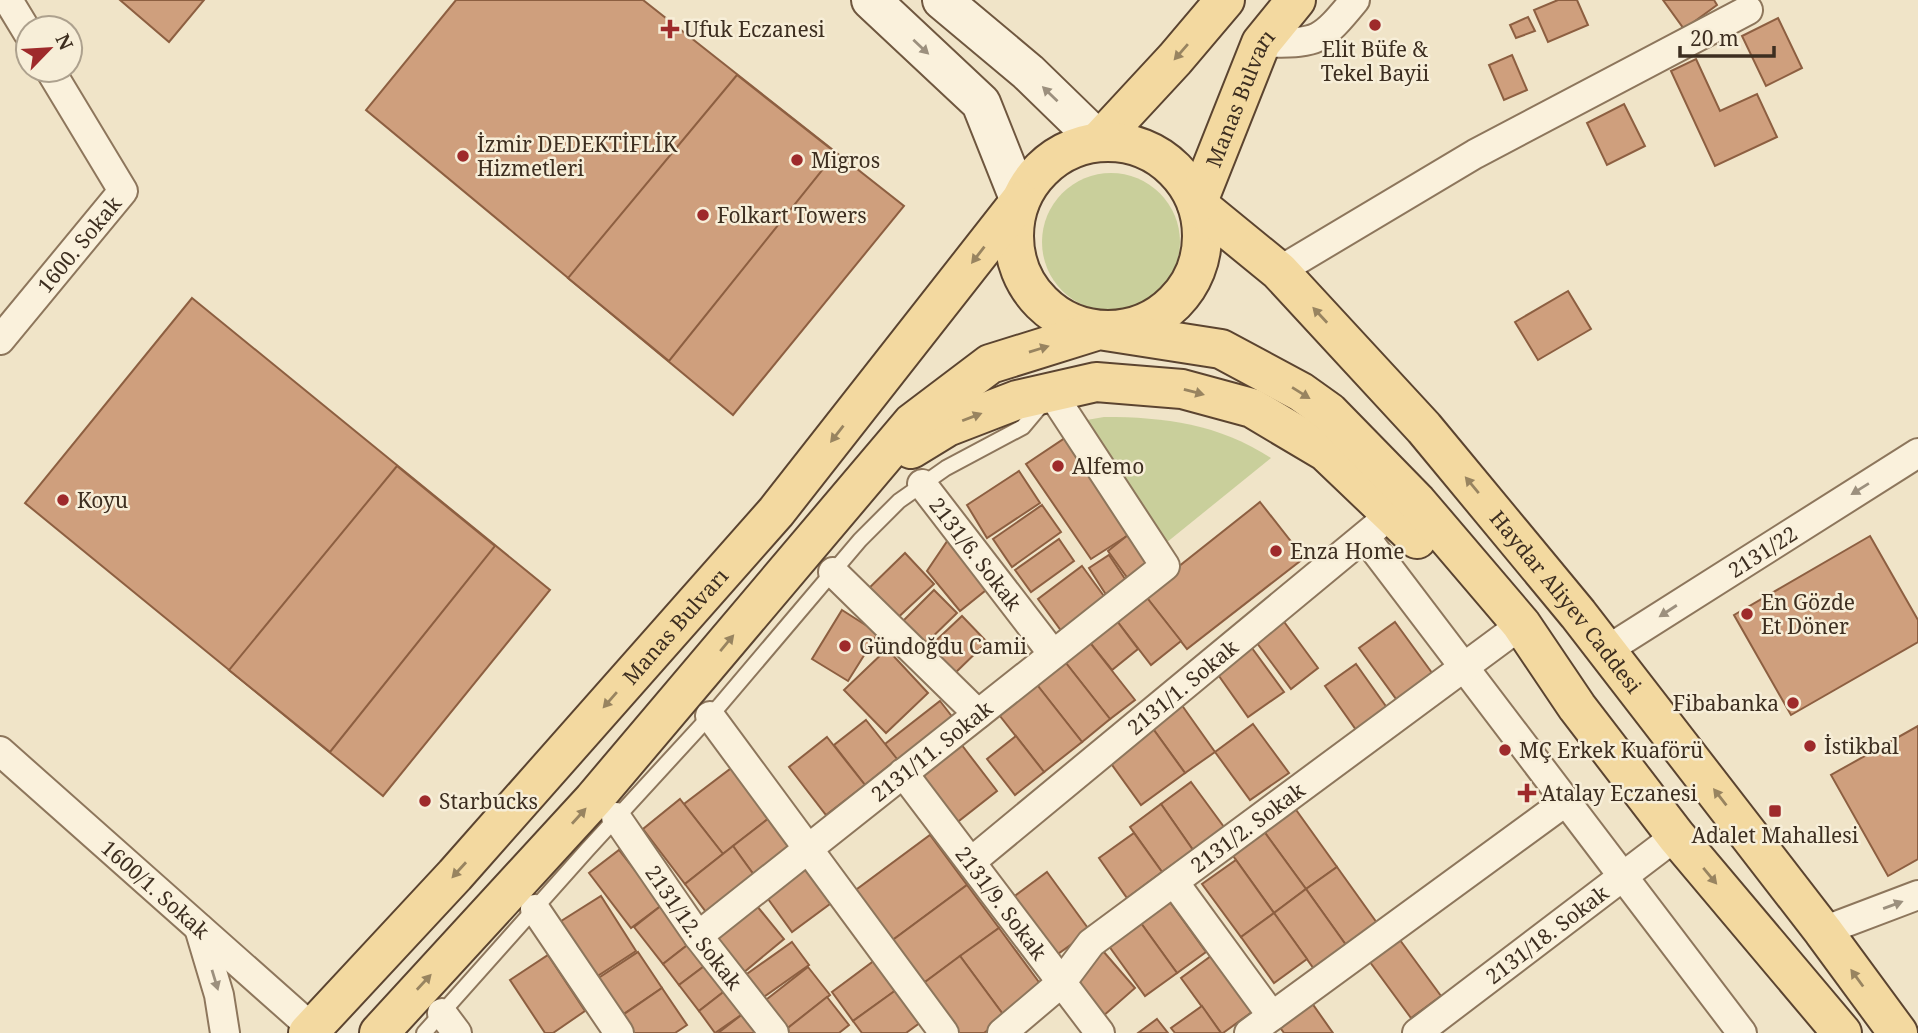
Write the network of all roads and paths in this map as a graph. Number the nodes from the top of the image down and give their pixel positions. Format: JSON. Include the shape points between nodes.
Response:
{"nodes":[{"id":1,"x":871,"y":0,"type":"edge"},
{"id":2,"x":942,"y":0,"type":"edge"},
{"id":3,"x":1225,"y":0,"type":"edge"},
{"id":4,"x":1296,"y":0,"type":"edge"},
{"id":5,"x":1354,"y":0,"type":"edge"},
{"id":6,"x":1748,"y":10,"type":"dead end"},
{"id":7,"x":1261,"y":43,"type":"junction"},
{"id":8,"x":58,"y":84,"type":"edge"},
{"id":9,"x":1099,"y":141,"type":"junction"},
{"id":10,"x":1020,"y":201,"type":"junction"},
{"id":11,"x":1197,"y":204,"type":"junction"},
{"id":12,"x":1279,"y":271,"type":"junction"},
{"id":13,"x":1099,"y":330,"type":"junction"},
{"id":14,"x":0,"y":341,"type":"edge"},
{"id":15,"x":1051,"y":392,"type":"junction"},
{"id":16,"x":1918,"y":453,"type":"edge"},
{"id":17,"x":870,"y":474,"type":"junction"},
{"id":18,"x":922,"y":484,"type":"junction"},
{"id":19,"x":1378,"y":525,"type":"junction"},
{"id":20,"x":833,"y":572,"type":"junction"},
{"id":21,"x":1506,"y":636,"type":"junction"},
{"id":22,"x":1607,"y":650,"type":"junction"},
{"id":23,"x":1053,"y":654,"type":"junction"},
{"id":24,"x":1463,"y":667,"type":"junction"},
{"id":25,"x":1577,"y":707,"type":"junction"},
{"id":26,"x":978,"y":714,"type":"junction"},
{"id":27,"x":710,"y":716,"type":"junction"},
{"id":28,"x":0,"y":751,"type":"edge"},
{"id":29,"x":903,"y":773,"type":"junction"},
{"id":30,"x":1565,"y":802,"type":"junction"},
{"id":31,"x":617,"y":817,"type":"junction"},
{"id":32,"x":1676,"y":836,"type":"junction"},
{"id":33,"x":807,"y":849,"type":"junction"},
{"id":34,"x":972,"y":862,"type":"junction"},
{"id":35,"x":1623,"y":878,"type":"junction"},
{"id":36,"x":1174,"y":882,"type":"junction"},
{"id":37,"x":1918,"y":895,"type":"edge"},
{"id":38,"x":535,"y":909,"type":"junction"},
{"id":39,"x":199,"y":928,"type":"junction"},
{"id":40,"x":1823,"y":931,"type":"junction"},
{"id":41,"x":698,"y":936,"type":"junction"},
{"id":42,"x":1062,"y":983,"type":"junction"},
{"id":43,"x":1272,"y":1016,"type":"junction"},
{"id":44,"x":441,"y":1026,"type":"edge"},
{"id":45,"x":310,"y":1031,"type":"edge"},
{"id":46,"x":225,"y":1033,"type":"edge"},
{"id":47,"x":379,"y":1033,"type":"edge"},
{"id":48,"x":619,"y":1033,"type":"edge"},
{"id":49,"x":774,"y":1033,"type":"edge"},
{"id":50,"x":944,"y":1033,"type":"edge"},
{"id":51,"x":1002,"y":1033,"type":"edge"},
{"id":52,"x":1100,"y":1033,"type":"edge"},
{"id":53,"x":1249,"y":1033,"type":"edge"},
{"id":54,"x":1417,"y":1033,"type":"edge"},
{"id":55,"x":1742,"y":1033,"type":"edge"},
{"id":56,"x":1842,"y":1033,"type":"edge"},
{"id":57,"x":1898,"y":1033,"type":"edge"}],
"edges":[{"from":1,"to":10,"type":"main road","one_way":true,"via":[[981,103]]},
{"from":9,"to":2,"type":"main road","one_way":true,"via":[[1028,72]]},
{"from":3,"to":9,"type":"main road","one_way":true},
{"from":4,"to":7,"type":"main road","name":"Manas Bulvarı"},
{"from":5,"to":7,"type":"street","via":[[1331,30],[1314,40]]},
{"from":6,"to":12,"type":"street","via":[[1475,154]]},
{"from":7,"to":11,"type":"main road","name":"Manas Bulvarı"},
{"from":8,"to":14,"type":"street","name":"1600. Sokak","via":[[123,191]]},
{"from":9,"to":10,"type":"main road","via":[[1054,158],[1028,185]]},
{"from":9,"to":11,"type":"main road","via":[[1125,143],[1154,153],[1178,172]]},
{"from":10,"to":13,"type":"main road","via":[[1013,232],[1027,284],[1046,307],[1071,323]]},
{"from":10,"to":45,"type":"main road","name":"Manas Bulvarı","one_way":true,"via":[[776,512],[455,875]]},
{"from":11,"to":12,"type":"main road","name":"Haydar Aliyev Caddesi"},
{"from":11,"to":13,"type":"main road","via":[[1201,254],[1191,281],[1175,303],[1153,319],[1127,328]]},
{"from":22,"to":12,"type":"main road","name":"Haydar Aliyev Caddesi","one_way":true,"via":[[1424,428]]},
{"from":17,"to":13,"type":"main road","one_way":true,"via":[[912,423],[990,364]]},
{"from":13,"to":25,"type":"main road","one_way":true,"via":[[1221,349],[1329,412],[1417,502],[1521,624]]},
{"from":17,"to":15,"type":"main road","one_way":true,"via":[[947,427]]},
{"from":15,"to":18,"type":"lane","via":[[1023,427]]},
{"from":15,"to":19,"type":"main road","one_way":true,"via":[[1096,382],[1182,389],[1252,408],[1326,452]]},
{"from":15,"to":23,"type":"street","name":"2131/11. Sokak","via":[[1165,566]]},
{"from":16,"to":22,"type":"street","name":"2131/22","one_way":true},
{"from":47,"to":17,"type":"main road","one_way":true,"via":[[593,800]]},
{"from":18,"to":20,"type":"lane","via":[[899,501]]},
{"from":18,"to":23,"type":"street","name":"2131/6. Sokak"},
{"from":19,"to":21,"type":"main road","via":[[1449,571]]},
{"from":19,"to":24,"type":"street"},
{"from":19,"to":34,"type":"street","name":"2131/1. Sokak"},
{"from":20,"to":26,"type":"street"},
{"from":20,"to":27,"type":"lane"},
{"from":21,"to":24,"type":"street","name":"2131/2. Sokak"},
{"from":21,"to":25,"type":"main road"},
{"from":40,"to":22,"type":"main road","name":"Haydar Aliyev Caddesi","one_way":true},
{"from":23,"to":26,"type":"street","name":"2131/11. Sokak"},
{"from":24,"to":30,"type":"street"},
{"from":24,"to":36,"type":"street","name":"2131/2. Sokak"},
{"from":25,"to":32,"type":"main road"},
{"from":26,"to":29,"type":"street","name":"2131/11. Sokak"},
{"from":27,"to":31,"type":"lane"},
{"from":27,"to":33,"type":"street"},
{"from":28,"to":39,"type":"street","name":"1600/1. Sokak"},
{"from":29,"to":33,"type":"street","name":"2131/11. Sokak"},
{"from":29,"to":34,"type":"street","name":"2131/9. Sokak"},
{"from":30,"to":35,"type":"street"},
{"from":30,"to":43,"type":"street"},
{"from":31,"to":38,"type":"lane"},
{"from":31,"to":41,"type":"street","name":"2131/12. Sokak"},
{"from":32,"to":35,"type":"street","name":"2131/18. Sokak"},
{"from":32,"to":56,"type":"main road","one_way":true},
{"from":33,"to":41,"type":"street","name":"2131/11. Sokak"},
{"from":33,"to":50,"type":"street"},
{"from":34,"to":42,"type":"street","name":"2131/9. Sokak"},
{"from":35,"to":54,"type":"street","name":"2131/18. Sokak"},
{"from":35,"to":55,"type":"street"},
{"from":36,"to":42,"type":"street","name":"2131/2. Sokak","via":[[1091,943]]},
{"from":36,"to":43,"type":"street"},
{"from":40,"to":37,"type":"street","one_way":true},
{"from":38,"to":44,"type":"lane"},
{"from":38,"to":48,"type":"street"},
{"from":39,"to":45,"type":"street","name":"1600/1. Sokak"},
{"from":39,"to":46,"type":"street","one_way":true},
{"from":57,"to":40,"type":"main road","name":"Haydar Aliyev Caddesi","one_way":true},
{"from":41,"to":49,"type":"street","name":"2131/12. Sokak"},
{"from":42,"to":51,"type":"street","name":"2131/2. Sokak"},
{"from":42,"to":52,"type":"street","name":"2131/9. Sokak"},
{"from":43,"to":53,"type":"street"}]}
